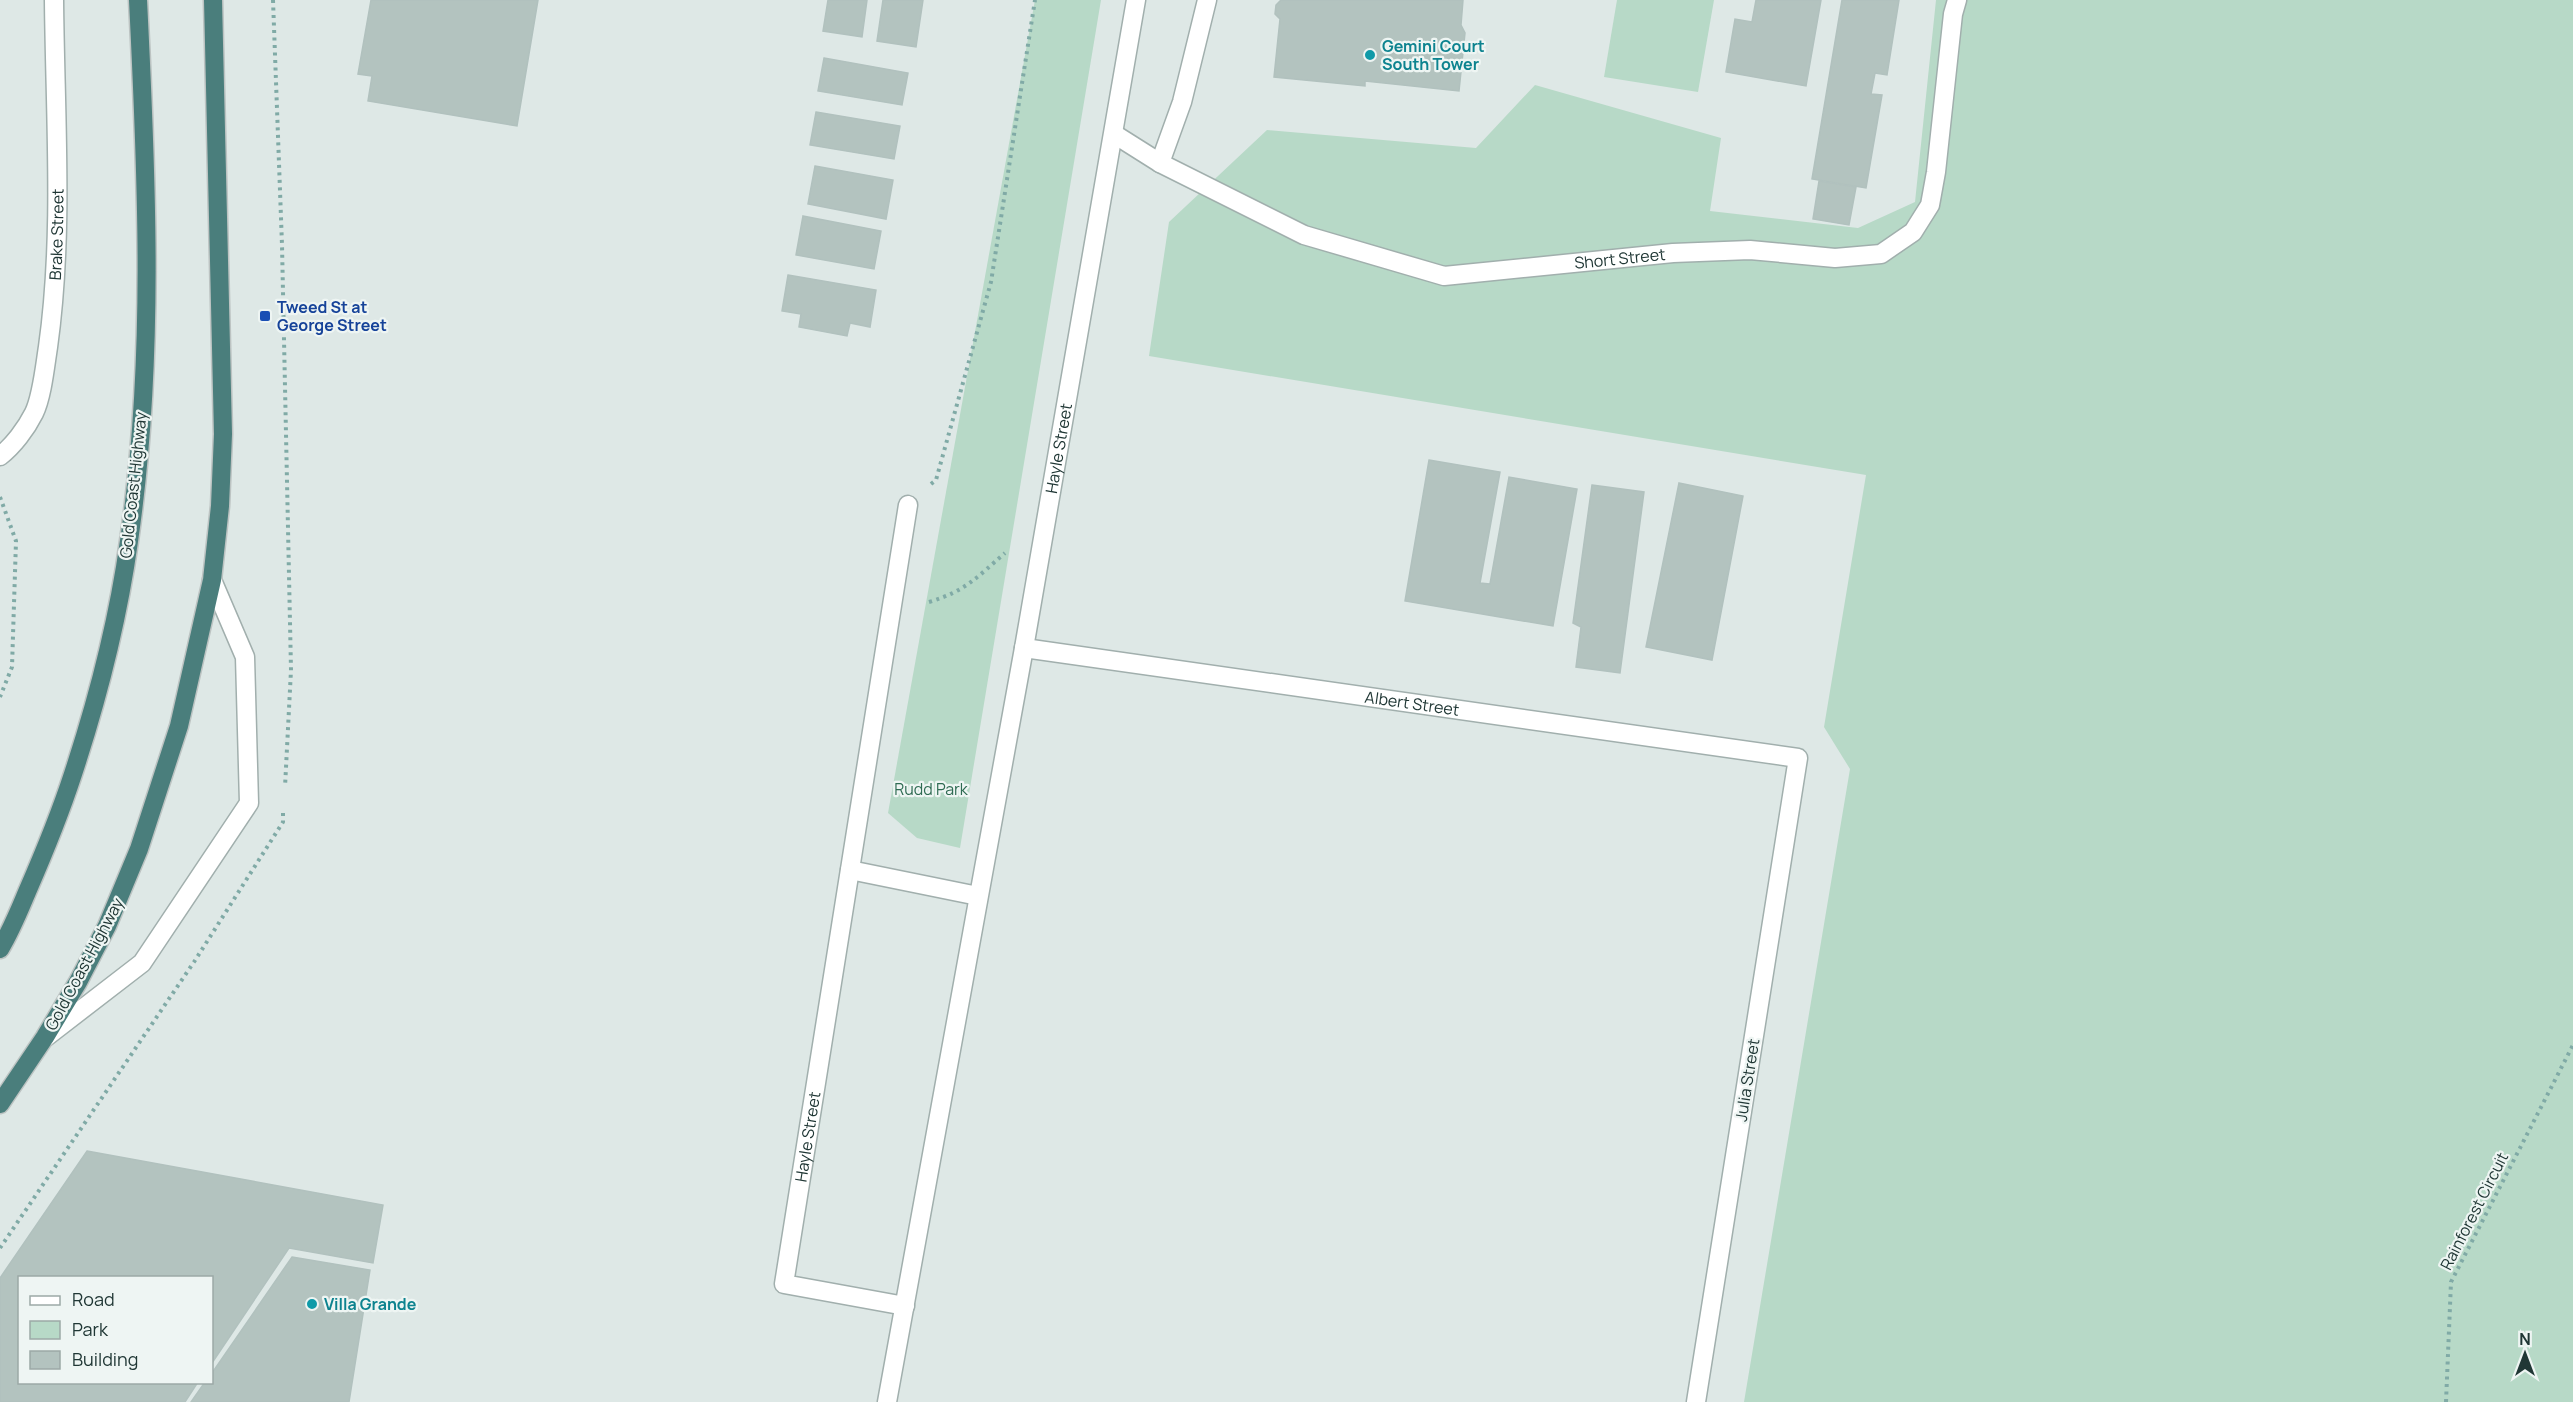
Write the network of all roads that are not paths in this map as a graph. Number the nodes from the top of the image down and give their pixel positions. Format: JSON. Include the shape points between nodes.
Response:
{"nodes":[{"id":1,"x":54,"y":0,"type":"edge"},
{"id":2,"x":138,"y":0,"type":"edge"},
{"id":3,"x":213,"y":0,"type":"edge"},
{"id":4,"x":1136,"y":0,"type":"edge"},
{"id":5,"x":1207,"y":0,"type":"edge"},
{"id":6,"x":1958,"y":0,"type":"edge"},
{"id":7,"x":1114,"y":134,"type":"junction"},
{"id":8,"x":1160,"y":163,"type":"junction"},
{"id":9,"x":0,"y":456,"type":"edge"},
{"id":10,"x":908,"y":505,"type":"road end"},
{"id":11,"x":212,"y":579,"type":"junction"},
{"id":12,"x":1024,"y":648,"type":"junction"},
{"id":13,"x":1798,"y":758,"type":"joint"},
{"id":14,"x":850,"y":870,"type":"junction"},
{"id":15,"x":978,"y":896,"type":"junction"},
{"id":16,"x":0,"y":949,"type":"edge"},
{"id":17,"x":45,"y":1037,"type":"junction"},
{"id":18,"x":0,"y":1104,"type":"edge"},
{"id":19,"x":904,"y":1306,"type":"junction"},
{"id":20,"x":887,"y":1402,"type":"edge"},
{"id":21,"x":1696,"y":1402,"type":"edge"}],
"edges":[{"from":1,"to":9,"type":"street","name":"Brake Street","via":[[57,252],[53,309],[34,412],[10,449]]},
{"from":2,"to":16,"type":"highway","name":"Gold Coast Highway","via":[[144,131],[144,364],[129,542],[87,730],[57,823]]},
{"from":3,"to":11,"type":"highway","name":"Gold Coast Highway","via":[[223,434]]},
{"from":4,"to":7,"type":"street","name":"Hayle Street"},
{"from":5,"to":8,"type":"street","via":[[1182,102]]},
{"from":6,"to":8,"type":"street","name":"Short Street","via":[[1953,14],[1930,205],[1913,232],[1881,254],[1835,258],[1750,250],[1673,253],[1444,276],[1304,235]]},
{"from":7,"to":8,"type":"street","name":"Short Street"},
{"from":7,"to":12,"type":"street","name":"Hayle Street"},
{"from":10,"to":14,"type":"street","name":"Hayle Street"},
{"from":11,"to":17,"type":"highway","name":"Gold Coast Highway","via":[[179,726],[139,849],[107,926]]},
{"from":11,"to":17,"type":"street","name":"Gold Coast Highway","via":[[245,657],[249,803],[142,963]]},
{"from":12,"to":13,"type":"street","name":"Albert Street"},
{"from":12,"to":15,"type":"street","name":"Hayle Street"},
{"from":13,"to":21,"type":"street","name":"Julia Street"},
{"from":14,"to":15,"type":"street"},
{"from":14,"to":19,"type":"street","name":"Hayle Street","via":[[784,1284]]},
{"from":15,"to":19,"type":"street","name":"Hayle Street"},
{"from":17,"to":18,"type":"highway","name":"Gold Coast Highway"},
{"from":19,"to":20,"type":"street","name":"Hayle Street"}]}
